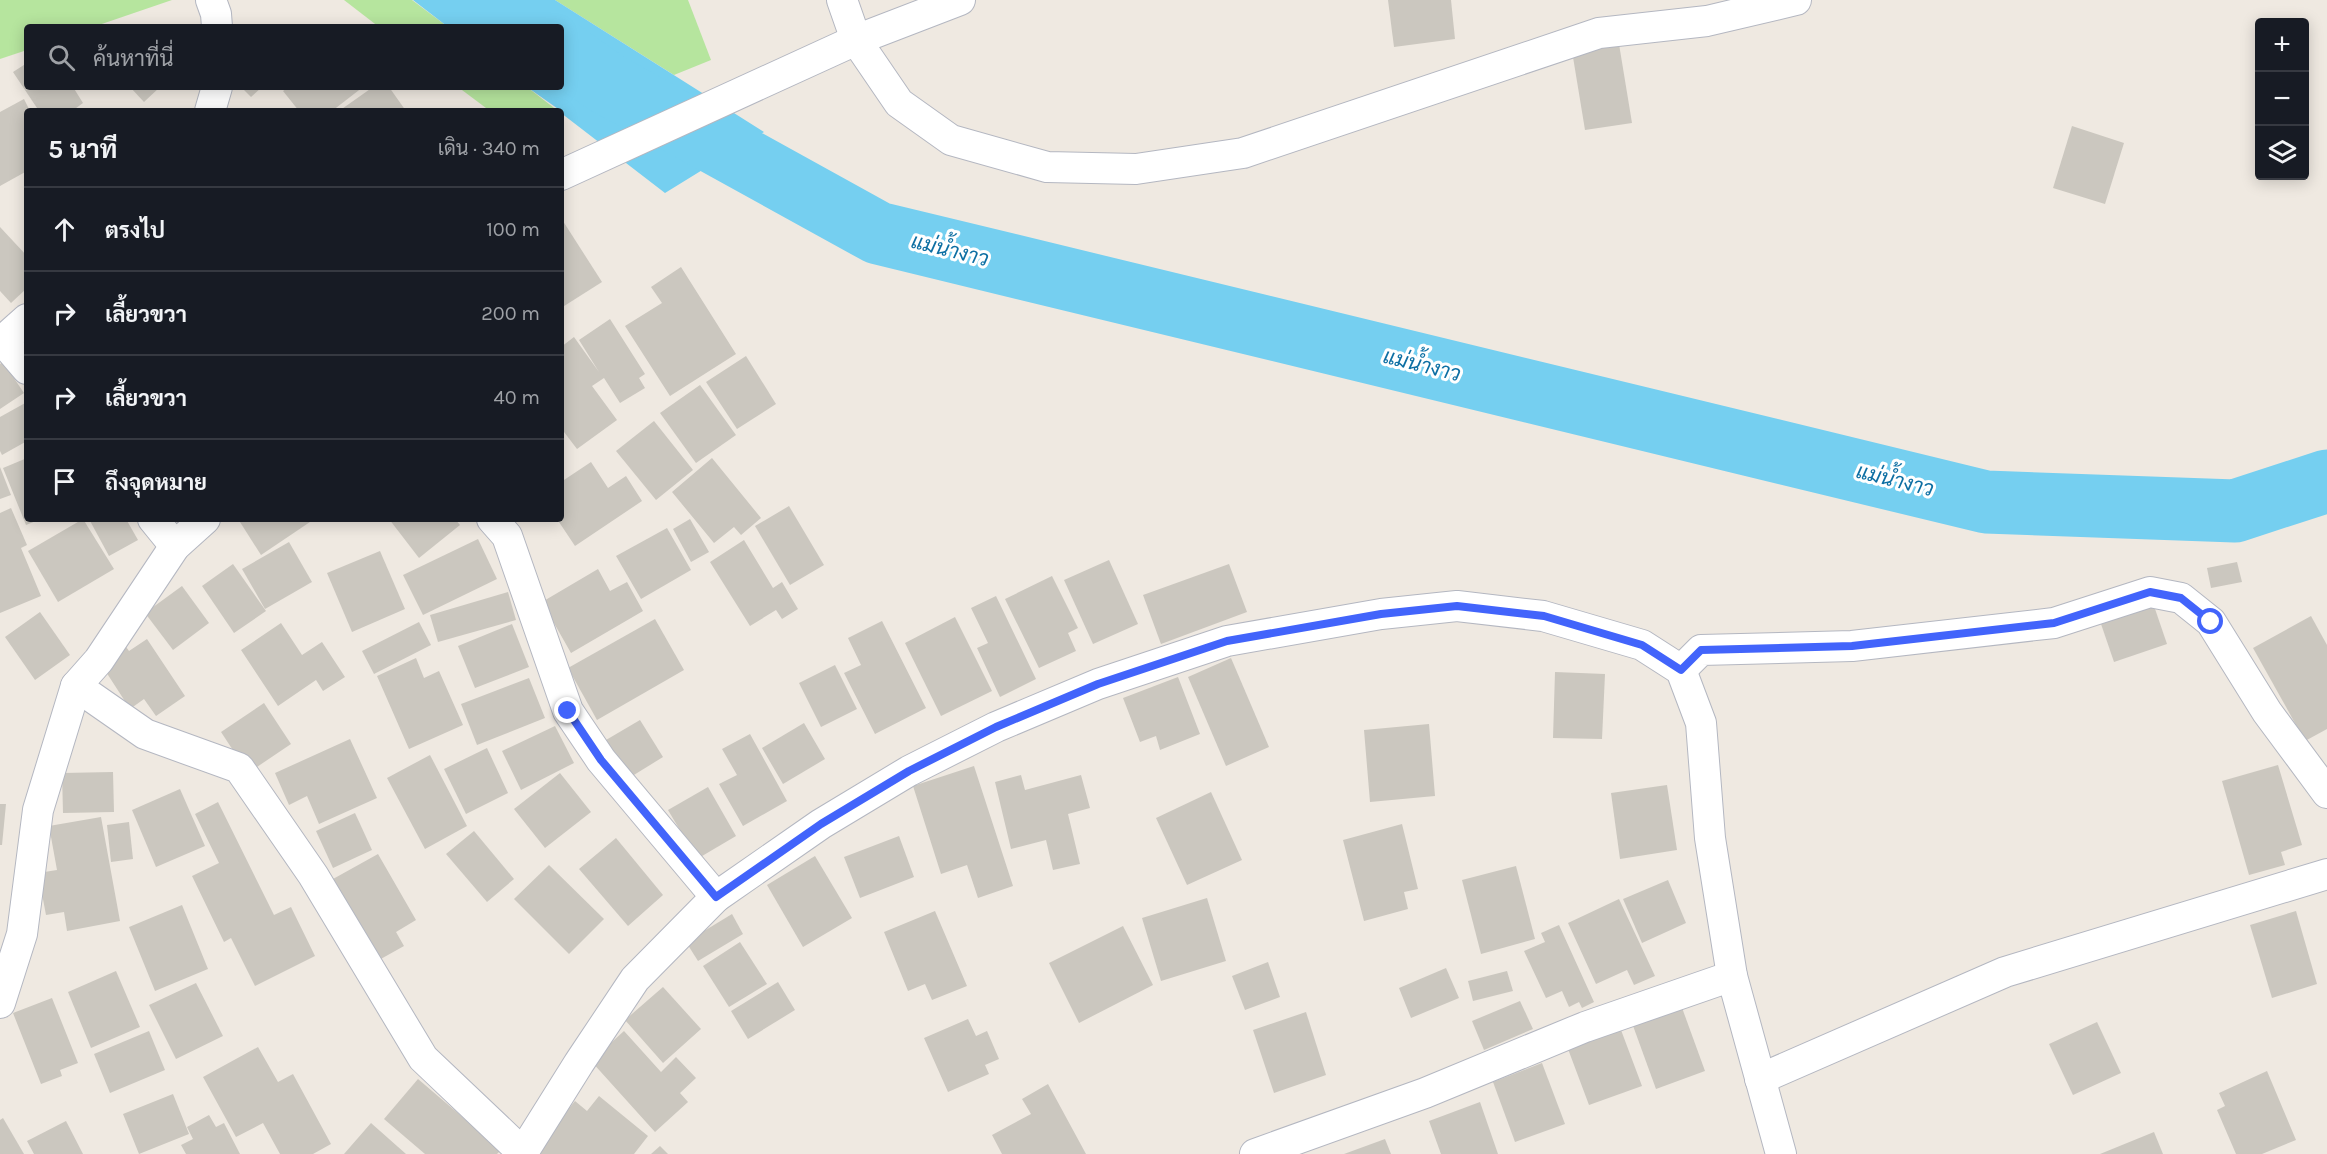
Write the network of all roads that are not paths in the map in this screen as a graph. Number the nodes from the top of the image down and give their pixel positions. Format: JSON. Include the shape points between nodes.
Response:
{"nodes":[{"id":1,"x":211,"y":0,"type":"edge"},
{"id":2,"x":842,"y":0,"type":"edge"},
{"id":3,"x":960,"y":0,"type":"edge"},
{"id":4,"x":1796,"y":0,"type":"edge"},
{"id":5,"x":217,"y":24,"type":"edge"},
{"id":6,"x":855,"y":40,"type":"junction"},
{"id":7,"x":216,"y":90,"type":"edge"},
{"id":8,"x":211,"y":108,"type":"edge"},
{"id":9,"x":564,"y":173,"type":"edge"},
{"id":10,"x":24,"y":322,"type":"edge"},
{"id":11,"x":2,"y":342,"type":"edge"},
{"id":12,"x":24,"y":366,"type":"edge"},
{"id":13,"x":155,"y":522,"type":"edge"},
{"id":14,"x":201,"y":522,"type":"edge"},
{"id":15,"x":495,"y":522,"type":"edge"},
{"id":16,"x":175,"y":546,"type":"junction"},
{"id":17,"x":1681,"y":670,"type":"junction"},
{"id":18,"x":76,"y":686,"type":"junction"},
{"id":19,"x":2327,"y":793,"type":"edge"},
{"id":20,"x":2327,"y":874,"type":"edge"},
{"id":21,"x":716,"y":897,"type":"junction"},
{"id":22,"x":1732,"y":976,"type":"junction"},
{"id":23,"x":0,"y":1004,"type":"edge"},
{"id":24,"x":1760,"y":1079,"type":"junction"},
{"id":25,"x":522,"y":1154,"type":"edge"},
{"id":26,"x":1255,"y":1154,"type":"edge"},
{"id":27,"x":1781,"y":1154,"type":"edge"}],
"edges":[{"from":1,"to":5,"type":"street"},
{"from":2,"to":6,"type":"street"},
{"from":3,"to":6,"type":"street"},
{"from":4,"to":6,"type":"street","via":[[1707,21],[1599,33],[1243,153],[1136,169],[1047,167],[951,140],[899,103]]},
{"from":6,"to":9,"type":"street"},
{"from":7,"to":8,"type":"street"},
{"from":10,"to":11,"type":"street"},
{"from":11,"to":12,"type":"street"},
{"from":13,"to":16,"type":"street"},
{"from":14,"to":16,"type":"street"},
{"from":15,"to":21,"type":"street","via":[[507,536],[568,711],[601,760]]},
{"from":16,"to":18,"type":"street","via":[[99,660]]},
{"from":17,"to":19,"type":"street","via":[[1701,650],[1852,646],[2054,623],[2150,592],[2181,598],[2211,622],[2266,712]]},
{"from":17,"to":21,"type":"street","via":[[1642,645],[1544,616],[1457,606],[1381,614],[1227,641],[1098,684],[996,727],[909,771],[821,824]]},
{"from":17,"to":22,"type":"street","via":[[1701,723],[1710,838]]},
{"from":18,"to":23,"type":"street","via":[[38,810],[22,934]]},
{"from":18,"to":25,"type":"street","via":[[145,734],[239,768],[312,875],[423,1058]]},
{"from":20,"to":24,"type":"street","via":[[2005,972]]},
{"from":21,"to":25,"type":"street","via":[[635,979]]},
{"from":22,"to":24,"type":"street"},
{"from":22,"to":26,"type":"street","via":[[1585,1027],[1425,1093]]},
{"from":24,"to":27,"type":"street"}]}
